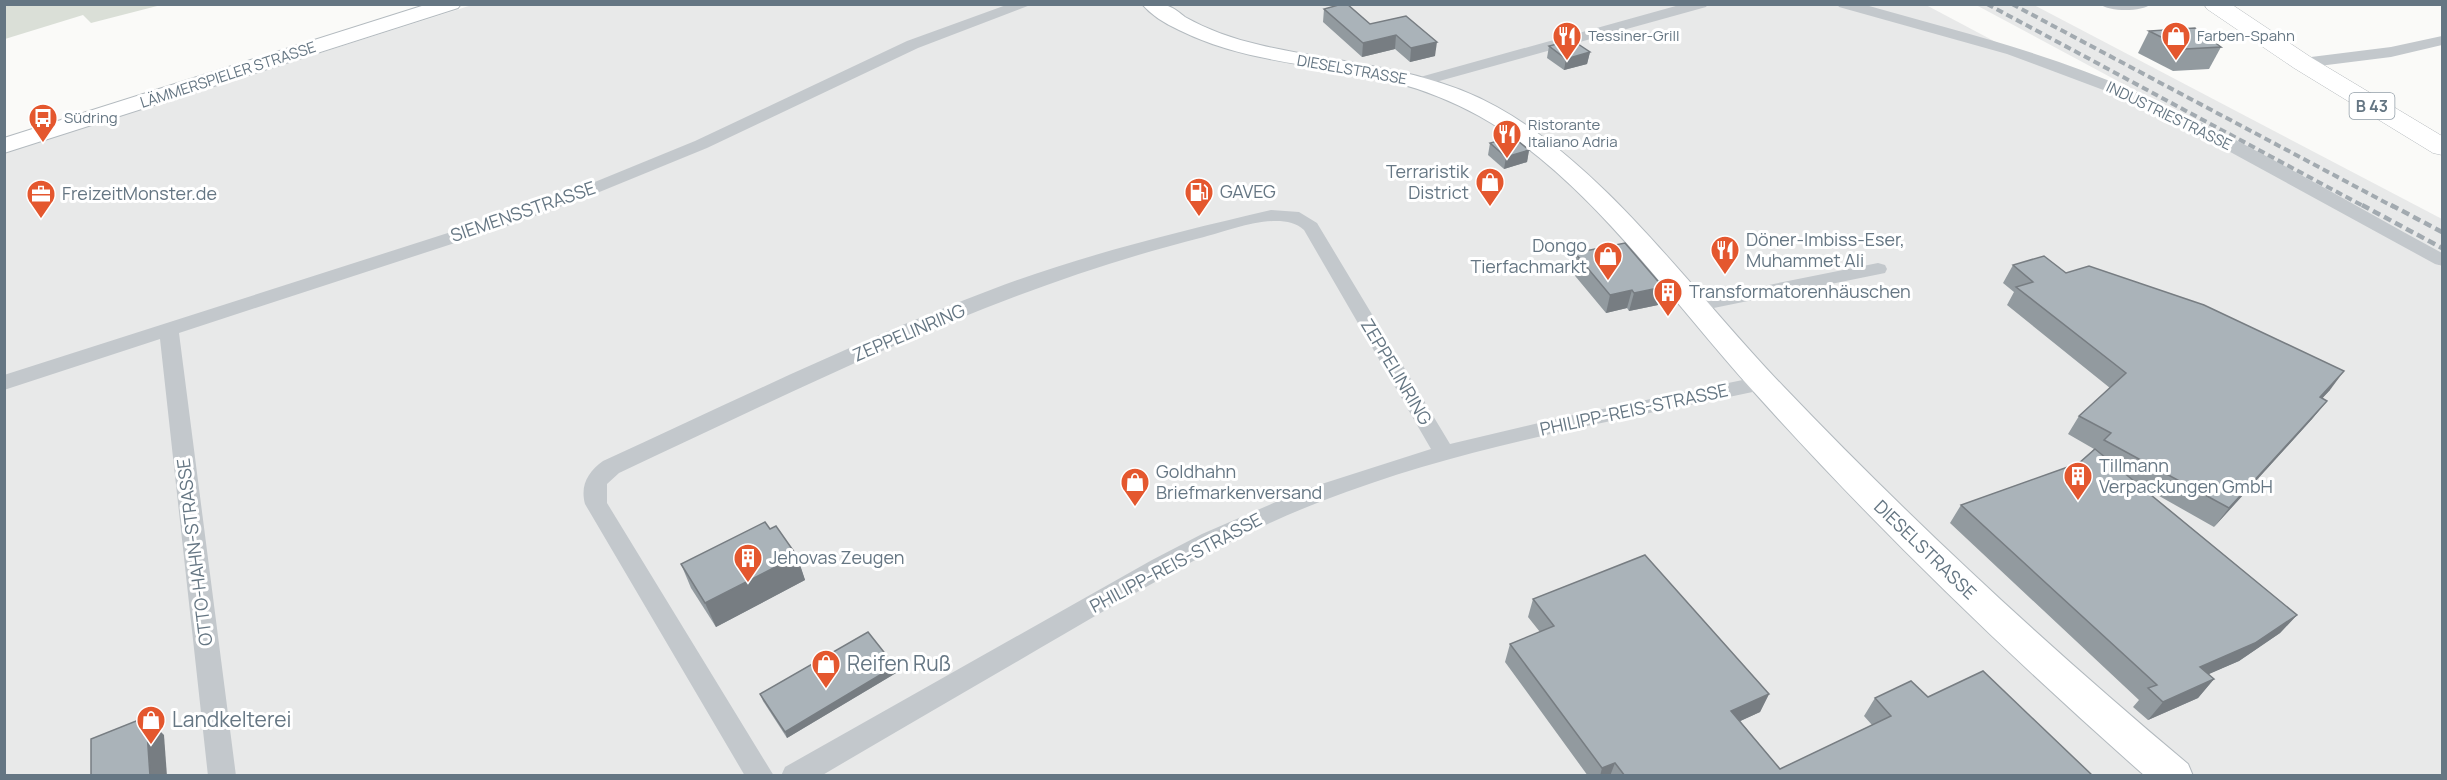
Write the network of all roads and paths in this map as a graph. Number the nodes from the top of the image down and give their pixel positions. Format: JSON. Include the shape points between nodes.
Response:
{"nodes":[{"id":1,"x":451,"y":4,"type":"edge"},
{"id":2,"x":1026,"y":4,"type":"edge"},
{"id":3,"x":1152,"y":4,"type":"edge"},
{"id":4,"x":1701,"y":4,"type":"edge"},
{"id":5,"x":1844,"y":4,"type":"edge"},
{"id":6,"x":2107,"y":4,"type":"edge"},
{"id":7,"x":2144,"y":4,"type":"edge"},
{"id":8,"x":2215,"y":4,"type":"edge"},
{"id":9,"x":2442,"y":41,"type":"edge"},
{"id":10,"x":2303,"y":63,"type":"junction"},
{"id":11,"x":1419,"y":82,"type":"junction"},
{"id":12,"x":4,"y":146,"type":"edge"},
{"id":13,"x":2442,"y":147,"type":"edge"},
{"id":14,"x":2442,"y":261,"type":"edge"},
{"id":15,"x":1878,"y":269,"type":"dead end"},
{"id":16,"x":1694,"y":306,"type":"junction"},
{"id":17,"x":169,"y":329,"type":"junction"},
{"id":18,"x":1762,"y":382,"type":"junction"},
{"id":19,"x":4,"y":383,"type":"edge"},
{"id":20,"x":1445,"y":454,"type":"junction"},
{"id":21,"x":222,"y":776,"type":"edge"},
{"id":22,"x":760,"y":776,"type":"edge"},
{"id":23,"x":795,"y":776,"type":"edge"},
{"id":24,"x":2174,"y":776,"type":"edge"}],
"edges":[{"from":1,"to":12,"type":"street","name":"LÄMMERSPIELER STRASSE"},
{"from":2,"to":17,"type":"street","name":"SIEMENSSTRASSE","via":[[913,46],[698,146],[567,198]]},
{"from":3,"to":11,"type":"street","name":"DIESELSTRASSE","via":[[1194,30],[1247,49]]},
{"from":4,"to":11,"type":"street"},
{"from":5,"to":14,"type":"street","name":"INDUSTRIESTRASSE","via":[[2012,51],[2128,94]]},
{"from":6,"to":7,"type":"street"},
{"from":8,"to":10,"type":"main road","number":"B 43"},
{"from":9,"to":10,"type":"street"},
{"from":10,"to":13,"type":"main road","number":"B 43"},
{"from":11,"to":16,"type":"street","name":"DIESELSTRASSE","via":[[1466,100],[1534,142],[1614,216]]},
{"from":15,"to":16,"type":"street"},
{"from":16,"to":18,"type":"street","name":"DIESELSTRASSE"},
{"from":17,"to":19,"type":"street","name":"SIEMENSSTRASSE"},
{"from":17,"to":21,"type":"street","name":"OTTO-HAHN-STRASSE"},
{"from":18,"to":20,"type":"street","name":"PHILIPP-REIS-STRASSE"},
{"from":18,"to":24,"type":"street","name":"DIESELSTRASSE","via":[[1965,590]]},
{"from":20,"to":22,"type":"street","name":"ZEPPELINRING","via":[[1311,227],[1305,220],[1288,214],[1143,246],[1007,291],[612,467],[594,482],[596,504]]},
{"from":20,"to":23,"type":"street","name":"PHILIPP-REIS-STRASSE","via":[[1351,482],[1218,537]]}]}
